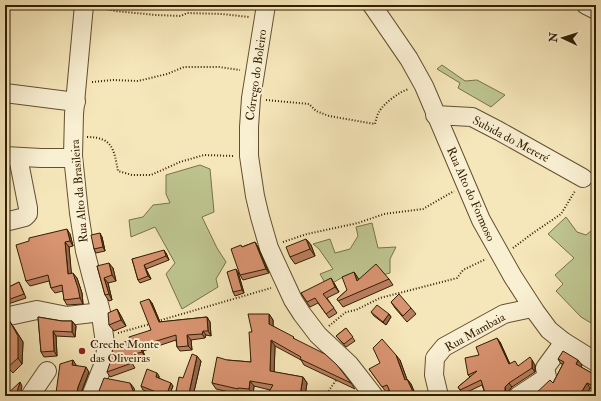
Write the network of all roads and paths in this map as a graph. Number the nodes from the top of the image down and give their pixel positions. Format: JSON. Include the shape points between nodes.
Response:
{"nodes":[{"id":1,"x":372,"y":5,"type":"edge"},
{"id":2,"x":586,"y":5,"type":"edge"},
{"id":3,"x":91,"y":6,"type":"edge"},
{"id":4,"x":596,"y":10,"type":"edge"},
{"id":5,"x":265,"y":12,"type":"edge"},
{"id":6,"x":255,"y":72,"type":"junction"},
{"id":7,"x":424,"y":86,"type":"junction"},
{"id":8,"x":5,"y":92,"type":"edge"},
{"id":9,"x":77,"y":93,"type":"junction"},
{"id":10,"x":251,"y":98,"type":"junction"},
{"id":11,"x":436,"y":115,"type":"junction"},
{"id":12,"x":73,"y":137,"type":"junction"},
{"id":13,"x":249,"y":156,"type":"junction"},
{"id":14,"x":12,"y":157,"type":"edge"},
{"id":15,"x":73,"y":158,"type":"junction"},
{"id":16,"x":583,"y":178,"type":"joint"},
{"id":17,"x":469,"y":194,"type":"junction"},
{"id":18,"x":5,"y":222,"type":"edge"},
{"id":19,"x":269,"y":248,"type":"junction"},
{"id":20,"x":502,"y":258,"type":"junction"},
{"id":21,"x":285,"y":283,"type":"junction"},
{"id":22,"x":532,"y":308,"type":"junction"},
{"id":23,"x":101,"y":312,"type":"junction"},
{"id":24,"x":5,"y":316,"type":"edge"},
{"id":25,"x":158,"y":322,"type":"edge"},
{"id":26,"x":150,"y":324,"type":"edge"},
{"id":27,"x":318,"y":335,"type":"junction"},
{"id":28,"x":105,"y":337,"type":"junction"},
{"id":29,"x":564,"y":342,"type":"junction"},
{"id":30,"x":596,"y":362,"type":"edge"},
{"id":31,"x":349,"y":364,"type":"junction"},
{"id":32,"x":47,"y":371,"type":"dead end"},
{"id":33,"x":30,"y":396,"type":"edge"},
{"id":34,"x":91,"y":396,"type":"edge"},
{"id":35,"x":325,"y":396,"type":"edge"},
{"id":36,"x":374,"y":396,"type":"edge"},
{"id":37,"x":438,"y":396,"type":"edge"},
{"id":38,"x":518,"y":396,"type":"edge"}],
"edges":[{"from":1,"to":7,"type":"street","name":"Rua Alto do Formoso"},
{"from":2,"to":4,"type":"street"},
{"from":3,"to":5,"type":"path","via":[[156,16]]},
{"from":3,"to":9,"type":"street","name":"Rua Alto da Brasileira"},
{"from":5,"to":6,"type":"street","name":"Córrego do Boleiro"},
{"from":6,"to":9,"type":"path","via":[[219,67],[184,67],[138,81],[113,80]]},
{"from":6,"to":10,"type":"street","name":"Córrego do Boleiro"},
{"from":7,"to":10,"type":"path","via":[[403,90],[379,111],[375,124],[329,116],[316,111],[309,104]]},
{"from":7,"to":11,"type":"street","name":"Rua Alto do Formoso"},
{"from":8,"to":9,"type":"street"},
{"from":9,"to":12,"type":"street","name":"Rua Alto da Brasileira"},
{"from":10,"to":13,"type":"street","name":"Córrego do Boleiro"},
{"from":11,"to":16,"type":"street","name":"Subida do Mereré","via":[[472,117]]},
{"from":11,"to":17,"type":"street","name":"Rua Alto do Formoso"},
{"from":12,"to":13,"type":"path","via":[[104,140],[111,145],[118,171],[132,175],[151,175],[204,155]]},
{"from":12,"to":15,"type":"street","name":"Rua Alto da Brasileira"},
{"from":13,"to":19,"type":"street","name":"Córrego do Boleiro","via":[[255,196]]},
{"from":14,"to":15,"type":"street"},
{"from":14,"to":18,"type":"street","via":[[28,214]]},
{"from":15,"to":23,"type":"street","name":"Rua Alto da Brasileira","via":[[85,251]]},
{"from":16,"to":20,"type":"path","via":[[561,214]]},
{"from":17,"to":19,"type":"path","via":[[460,188],[422,209],[384,214],[358,223],[307,234]]},
{"from":17,"to":20,"type":"street","name":"Rua Alto do Formoso"},
{"from":19,"to":21,"type":"street","name":"Córrego do Boleiro"},
{"from":20,"to":22,"type":"street","name":"Rua Alto do Formoso"},
{"from":20,"to":27,"type":"path","via":[[488,258],[463,270],[457,278],[380,298],[346,312]]},
{"from":21,"to":25,"type":"path"},
{"from":21,"to":27,"type":"street","name":"Córrego do Boleiro","via":[[293,300]]},
{"from":22,"to":29,"type":"street","name":"Rua Alto do Formoso","via":[[549,330]]},
{"from":22,"to":37,"type":"street","name":"Rua Mambaia","via":[[504,314],[444,347],[435,358],[434,375]]},
{"from":23,"to":24,"type":"street","via":[[67,316],[38,310]]},
{"from":23,"to":28,"type":"street","name":"Rua Alto da Brasileira"},
{"from":26,"to":28,"type":"path"},
{"from":27,"to":31,"type":"street","name":"Córrego do Boleiro"},
{"from":28,"to":34,"type":"street","name":"Rua Alto da Brasileira","via":[[104,363]]},
{"from":29,"to":30,"type":"street","name":"Rua Alto do Formoso"},
{"from":29,"to":38,"type":"street","via":[[545,368],[547,377]]},
{"from":31,"to":35,"type":"path"},
{"from":31,"to":36,"type":"street","name":"Córrego do Boleiro"},
{"from":32,"to":33,"type":"street"}]}
